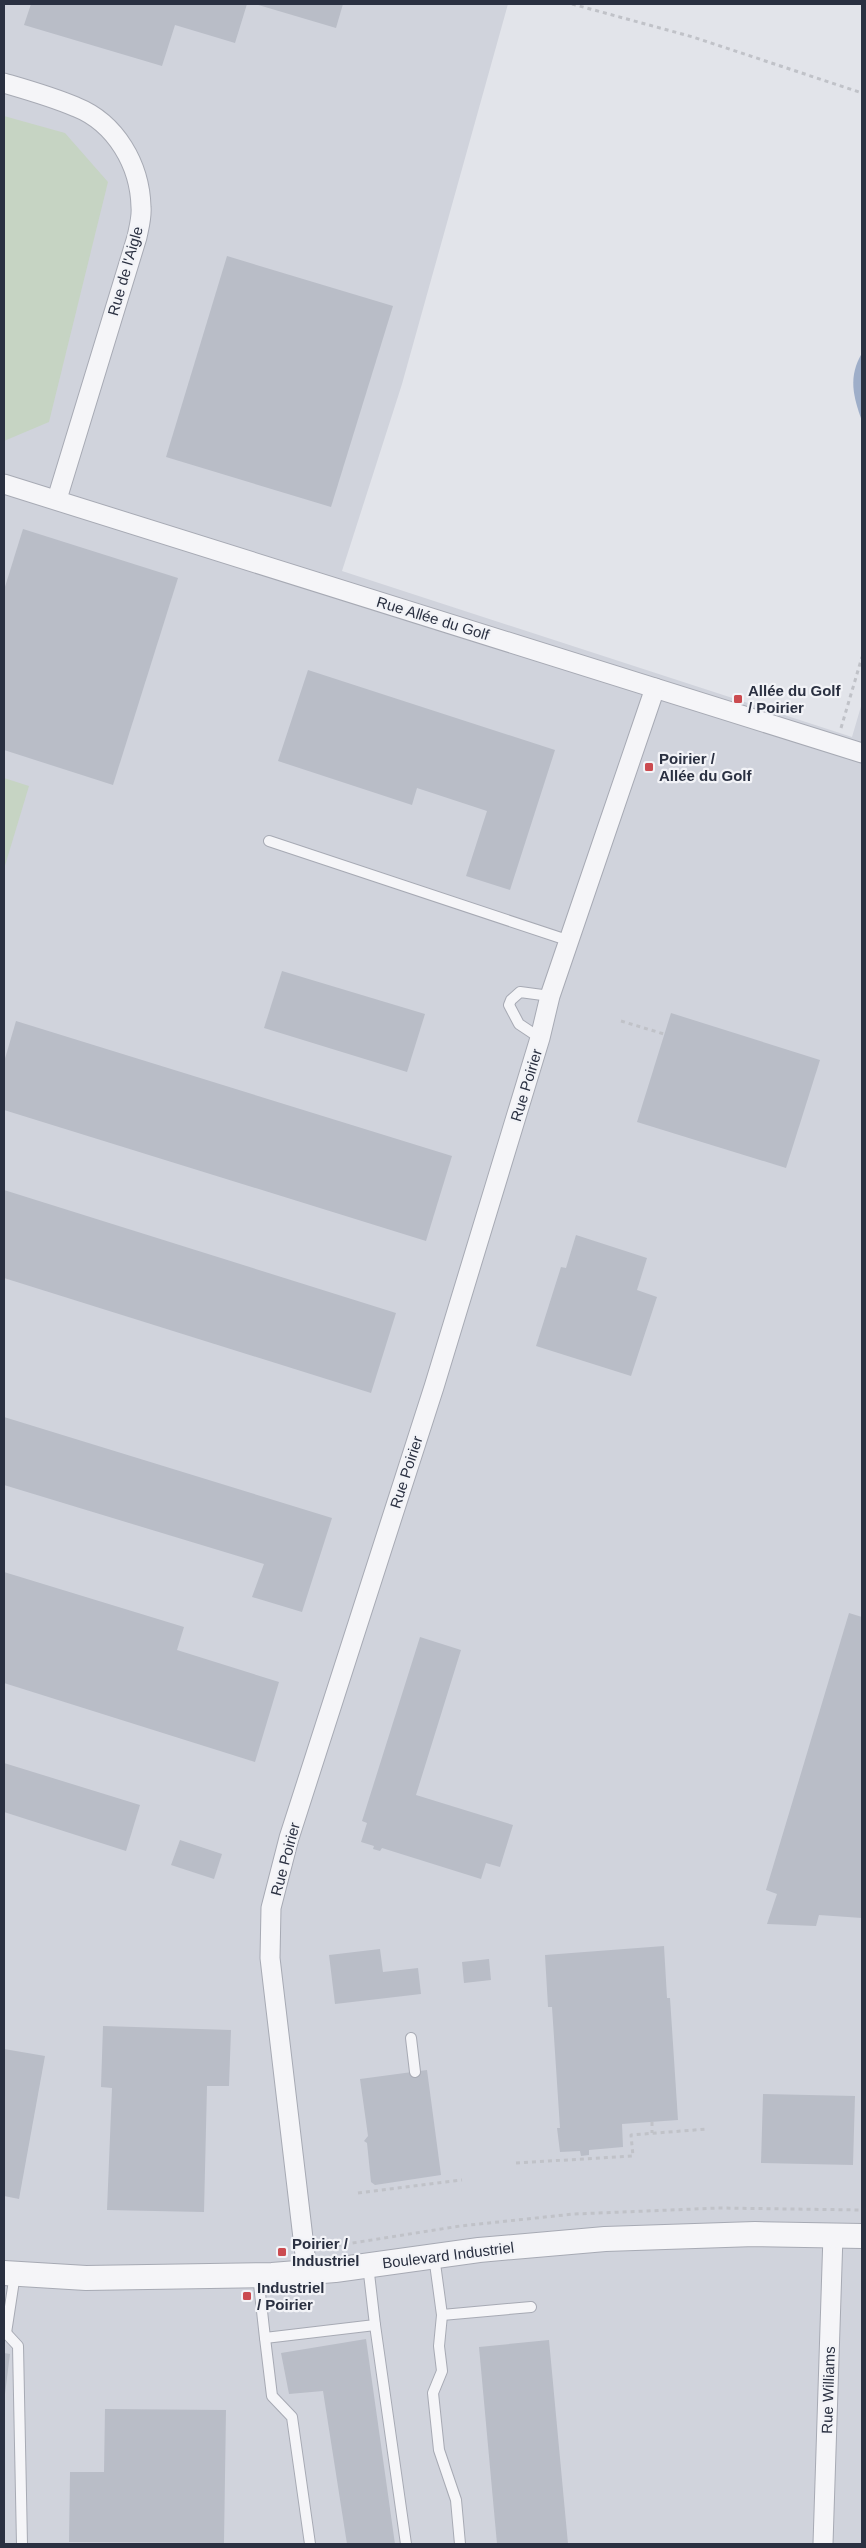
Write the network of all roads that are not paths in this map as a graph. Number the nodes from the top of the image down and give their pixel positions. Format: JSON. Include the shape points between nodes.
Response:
{"nodes":[{"id":1,"x":4,"y":83,"type":"edge"},
{"id":2,"x":4,"y":484,"type":"edge"},
{"id":3,"x":57,"y":500,"type":"junction"},
{"id":4,"x":655,"y":688,"type":"junction"},
{"id":5,"x":862,"y":753,"type":"edge"},
{"id":6,"x":269,"y":841,"type":"dead end"},
{"id":7,"x":570,"y":941,"type":"junction"},
{"id":8,"x":550,"y":996,"type":"junction"},
{"id":9,"x":540,"y":1038,"type":"junction"},
{"id":10,"x":411,"y":2038,"type":"dead end"},
{"id":11,"x":415,"y":2072,"type":"dead end"},
{"id":12,"x":833,"y":2235,"type":"junction"},
{"id":13,"x":862,"y":2236,"type":"edge"},
{"id":14,"x":434,"y":2255,"type":"junction"},
{"id":15,"x":368,"y":2265,"type":"junction"},
{"id":16,"x":307,"y":2272,"type":"junction"},
{"id":17,"x":9,"y":2273,"type":"edge"},
{"id":18,"x":258,"y":2275,"type":"junction"},
{"id":19,"x":531,"y":2307,"type":"dead end"},
{"id":20,"x":442,"y":2315,"type":"junction"},
{"id":21,"x":375,"y":2326,"type":"junction"},
{"id":22,"x":5,"y":2333,"type":"edge"},
{"id":23,"x":265,"y":2338,"type":"junction"},
{"id":24,"x":22,"y":2544,"type":"edge"},
{"id":25,"x":310,"y":2544,"type":"edge"},
{"id":26,"x":406,"y":2544,"type":"edge"},
{"id":27,"x":460,"y":2544,"type":"edge"},
{"id":28,"x":823,"y":2544,"type":"edge"}],
"edges":[{"from":1,"to":3,"type":"street","name":"Rue de l'Aigle","via":[[78,107],[100,121],[127,151],[140,186],[142,209],[137,237]]},
{"from":2,"to":3,"type":"street","name":"Rue Allée du Golf"},
{"from":3,"to":4,"type":"street","name":"Rue Allée du Golf"},
{"from":4,"to":5,"type":"street","name":"Rue Allée du Golf"},
{"from":4,"to":7,"type":"street","name":"Rue Poirier"},
{"from":6,"to":7,"type":"lane"},
{"from":7,"to":8,"type":"street","name":"Rue Poirier"},
{"from":8,"to":9,"type":"street","name":"Rue Poirier"},
{"from":8,"to":9,"type":"lane","via":[[520,992],[509,1005],[519,1024]]},
{"from":9,"to":16,"type":"street","name":"Rue Poirier","via":[[434,1387],[283,1858],[271,1908],[270,1958]]},
{"from":10,"to":11,"type":"lane"},
{"from":12,"to":13,"type":"street","name":"Boulevard Industriel"},
{"from":12,"to":14,"type":"street","name":"Boulevard Industriel","via":[[637,2237],[562,2241]]},
{"from":12,"to":28,"type":"street","name":"Rue Williams"},
{"from":14,"to":15,"type":"street","name":"Boulevard Industriel"},
{"from":14,"to":20,"type":"lane"},
{"from":15,"to":16,"type":"street","name":"Boulevard Industriel"},
{"from":15,"to":21,"type":"lane"},
{"from":16,"to":18,"type":"street","name":"Boulevard Industriel"},
{"from":17,"to":18,"type":"street","name":"Boulevard Industriel","via":[[106,2278]]},
{"from":17,"to":22,"type":"lane"},
{"from":18,"to":23,"type":"lane"},
{"from":19,"to":20,"type":"lane"},
{"from":20,"to":27,"type":"lane","via":[[442,2371],[432,2393],[439,2450],[456,2500]]},
{"from":21,"to":23,"type":"lane"},
{"from":21,"to":26,"type":"lane"},
{"from":22,"to":24,"type":"lane","via":[[18,2346]]},
{"from":23,"to":25,"type":"lane","via":[[272,2396],[292,2417]]}]}
